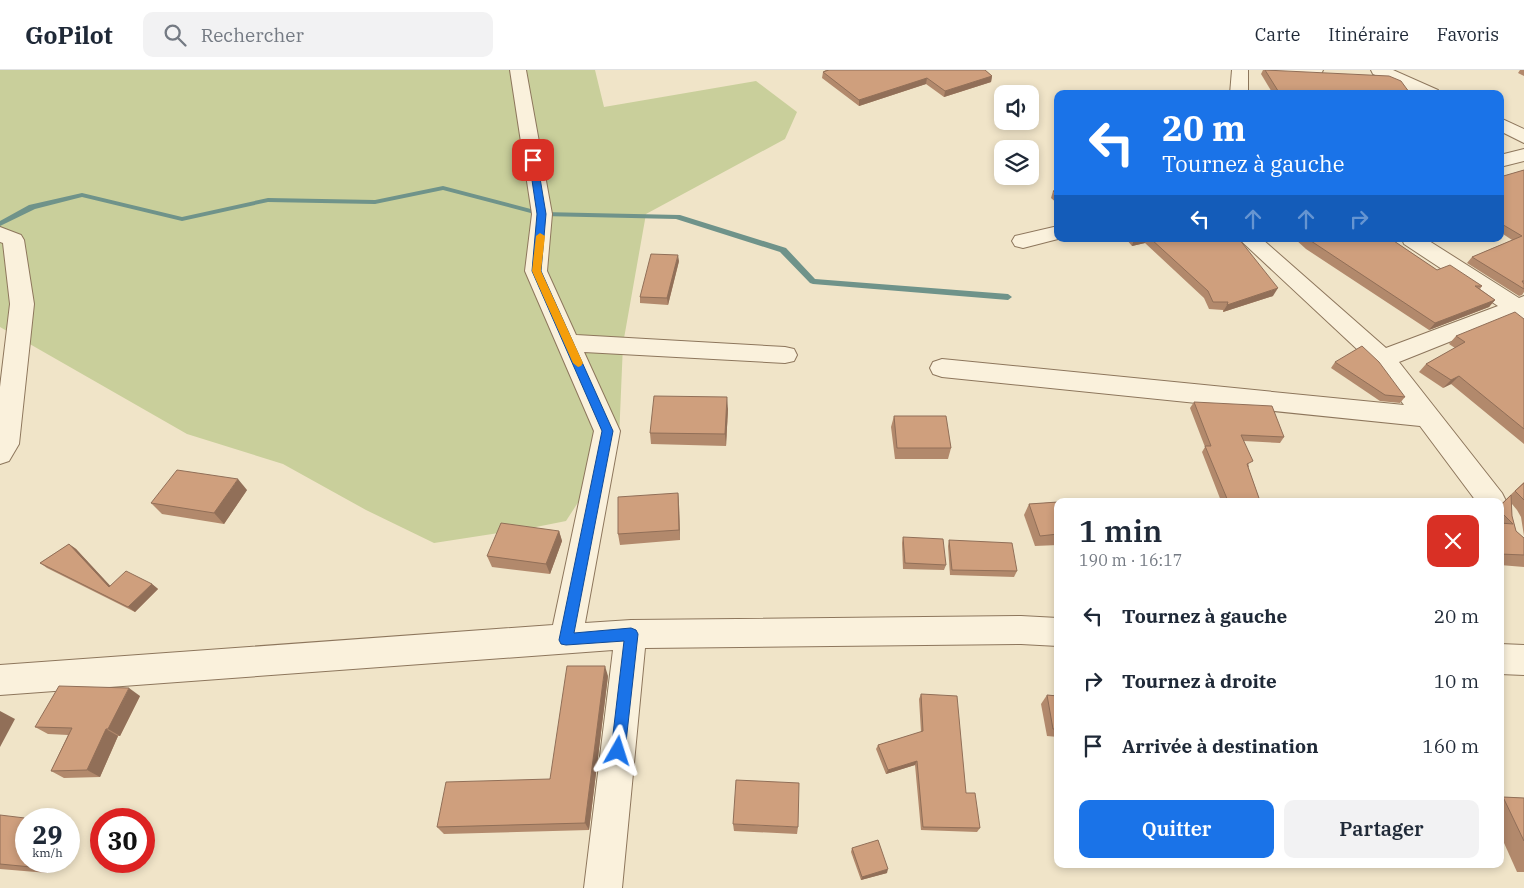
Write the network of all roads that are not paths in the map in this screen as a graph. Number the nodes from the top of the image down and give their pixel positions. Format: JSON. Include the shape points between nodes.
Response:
{"nodes":[{"id":1,"x":518,"y":70,"type":"edge"},
{"id":2,"x":1231,"y":70,"type":"edge"},
{"id":3,"x":1240,"y":70,"type":"edge"},
{"id":4,"x":1274,"y":70,"type":"edge"},
{"id":5,"x":1315,"y":70,"type":"edge"},
{"id":6,"x":1379,"y":70,"type":"edge"},
{"id":7,"x":1222,"y":71,"type":"edge"},
{"id":8,"x":1240,"y":90,"type":"edge"},
{"id":9,"x":1423,"y":90,"type":"edge"},
{"id":10,"x":1504,"y":126,"type":"edge"},
{"id":11,"x":1524,"y":137,"type":"edge"},
{"id":12,"x":1524,"y":155,"type":"edge"},
{"id":13,"x":1504,"y":159,"type":"edge"},
{"id":14,"x":0,"y":233,"type":"edge"},
{"id":15,"x":1054,"y":233,"type":"edge"},
{"id":16,"x":1023,"y":241,"type":"dead end"},
{"id":17,"x":1253,"y":242,"type":"edge"},
{"id":18,"x":1417,"y":242,"type":"edge"},
{"id":19,"x":1521,"y":308,"type":"edge"},
{"id":20,"x":569,"y":343,"type":"junction"},
{"id":21,"x":785,"y":355,"type":"dead end"},
{"id":22,"x":1383,"y":359,"type":"junction"},
{"id":23,"x":942,"y":368,"type":"dead end"},
{"id":24,"x":1427,"y":417,"type":"junction"},
{"id":25,"x":2,"y":448,"type":"edge"},
{"id":26,"x":1489,"y":498,"type":"edge"},
{"id":27,"x":1054,"y":632,"type":"edge"},
{"id":28,"x":631,"y":634,"type":"junction"},
{"id":29,"x":566,"y":640,"type":"junction"},
{"id":30,"x":1504,"y":658,"type":"edge"},
{"id":31,"x":1524,"y":660,"type":"edge"},
{"id":32,"x":0,"y":680,"type":"edge"},
{"id":33,"x":603,"y":888,"type":"edge"}],
"edges":[{"from":1,"to":20,"type":"street","via":[[542,214],[536,271]]},
{"from":2,"to":7,"type":"street"},
{"from":3,"to":8,"type":"street"},
{"from":4,"to":5,"type":"street"},
{"from":6,"to":9,"type":"street"},
{"from":10,"to":11,"type":"street"},
{"from":12,"to":13,"type":"street"},
{"from":14,"to":25,"type":"street","via":[[13,240],[22,304]]},
{"from":15,"to":16,"type":"street"},
{"from":17,"to":22,"type":"street"},
{"from":18,"to":19,"type":"street"},
{"from":19,"to":22,"type":"street"},
{"from":20,"to":21,"type":"street"},
{"from":20,"to":29,"type":"street","via":[[607,431]]},
{"from":22,"to":24,"type":"street"},
{"from":23,"to":24,"type":"street"},
{"from":24,"to":26,"type":"street"},
{"from":27,"to":28,"type":"street"},
{"from":28,"to":29,"type":"street"},
{"from":28,"to":33,"type":"street"},
{"from":29,"to":32,"type":"street"},
{"from":30,"to":31,"type":"street"}]}
